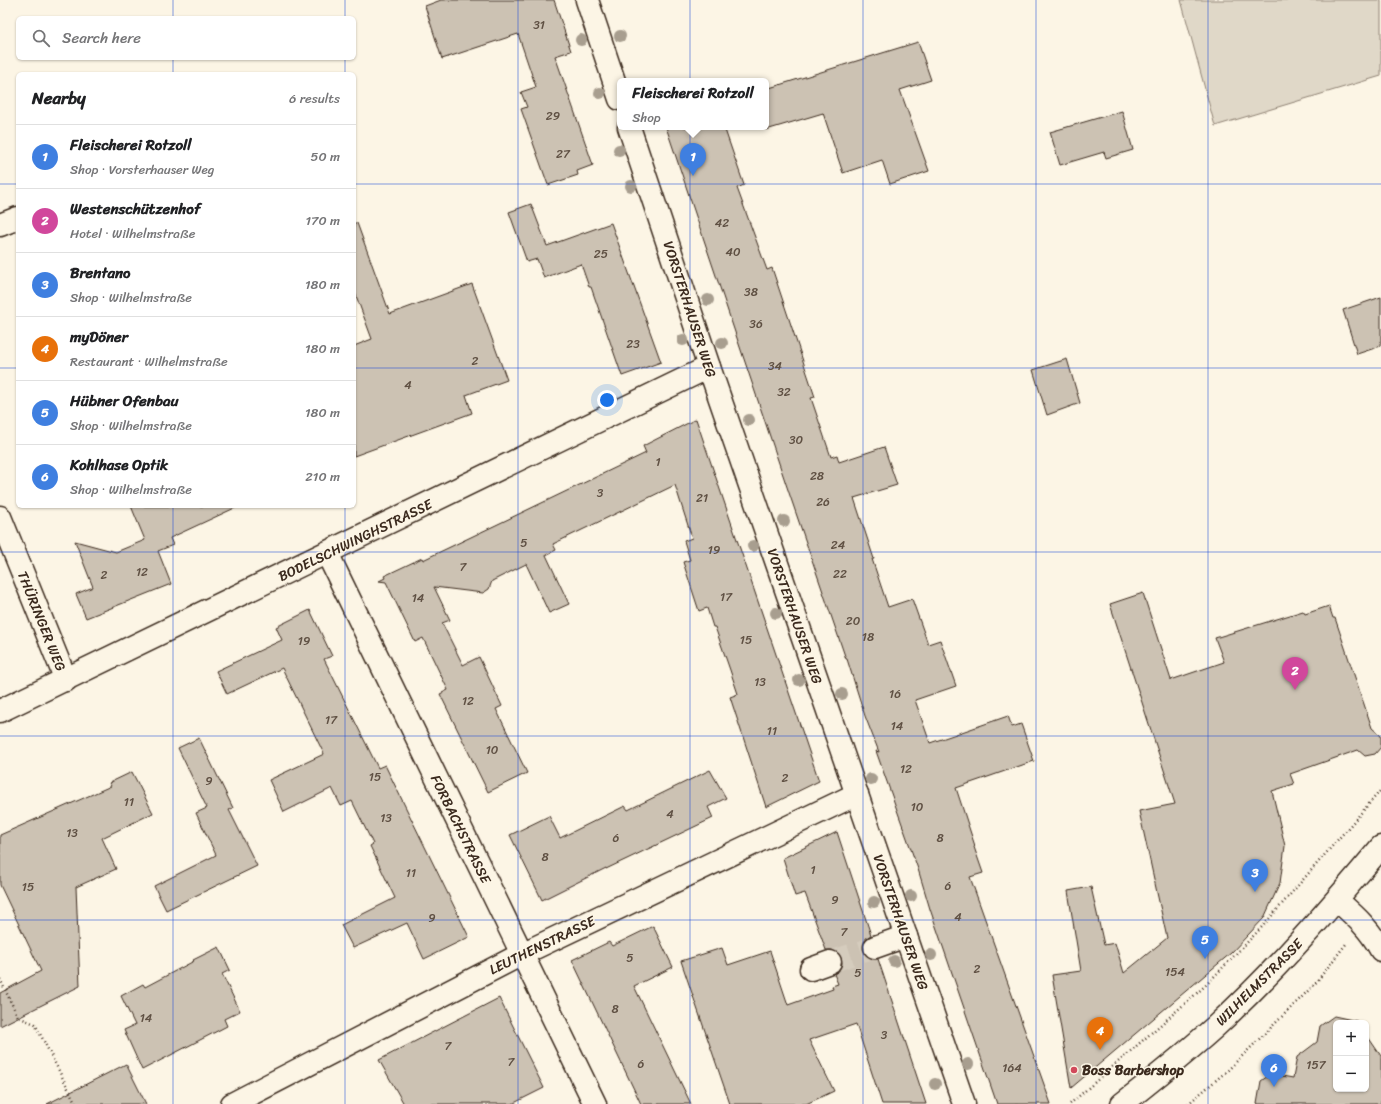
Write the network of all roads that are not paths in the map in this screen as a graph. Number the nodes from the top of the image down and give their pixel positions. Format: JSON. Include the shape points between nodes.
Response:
{"nodes":[{"id":1,"x":587,"y":0,"type":"edge"},
{"id":2,"x":617,"y":90,"type":"edge"},
{"id":3,"x":630,"y":130,"type":"edge"},
{"id":4,"x":16,"y":219,"type":"edge"},
{"id":5,"x":0,"y":225,"type":"edge"},
{"id":6,"x":709,"y":367,"type":"junction"},
{"id":7,"x":0,"y":517,"type":"edge"},
{"id":8,"x":328,"y":553,"type":"junction"},
{"id":9,"x":66,"y":680,"type":"junction"},
{"id":10,"x":0,"y":711,"type":"edge"},
{"id":11,"x":857,"y":794,"type":"junction"},
{"id":12,"x":1381,"y":847,"type":"edge"},
{"id":13,"x":1337,"y":900,"type":"junction"},
{"id":14,"x":906,"y":936,"type":"junction"},
{"id":15,"x":875,"y":947,"type":"tunnel mouth"},
{"id":16,"x":1381,"y":950,"type":"edge"},
{"id":17,"x":522,"y":954,"type":"junction"},
{"id":18,"x":232,"y":1104,"type":"edge"},
{"id":19,"x":595,"y":1104,"type":"edge"},
{"id":20,"x":964,"y":1104,"type":"edge"},
{"id":21,"x":1122,"y":1104,"type":"edge"}],
"edges":[{"from":1,"to":2,"type":"street"},
{"from":3,"to":6,"type":"street","name":"VORSTERHAUSER WEG"},
{"from":4,"to":5,"type":"street"},
{"from":6,"to":8,"type":"street","name":"BODELSCHWINGHSTRASSE"},
{"from":6,"to":11,"type":"street","name":"VORSTERHAUSER WEG"},
{"from":7,"to":9,"type":"street","name":"THÜRINGER WEG"},
{"from":8,"to":9,"type":"street","name":"BODELSCHWINGHSTRASSE"},
{"from":8,"to":17,"type":"street","name":"FORBACHSTRASSE"},
{"from":9,"to":10,"type":"street","name":"BODELSCHWINGHSTRASSE"},
{"from":11,"to":14,"type":"street","name":"VORSTERHAUSER WEG"},
{"from":11,"to":17,"type":"street","name":"LEUTHENSTRASSE"},
{"from":12,"to":13,"type":"street","name":"WILHELMSTRASSE"},
{"from":13,"to":16,"type":"street","via":[[1363,923]]},
{"from":13,"to":21,"type":"street","name":"WILHELMSTRASSE","via":[[1289,953],[1216,1026]]},
{"from":14,"to":15,"type":"street"},
{"from":14,"to":20,"type":"street","name":"VORSTERHAUSER WEG"},
{"from":17,"to":18,"type":"street","name":"LEUTHENSTRASSE"},
{"from":17,"to":19,"type":"street","name":"FORBACHSTRASSE"}]}
